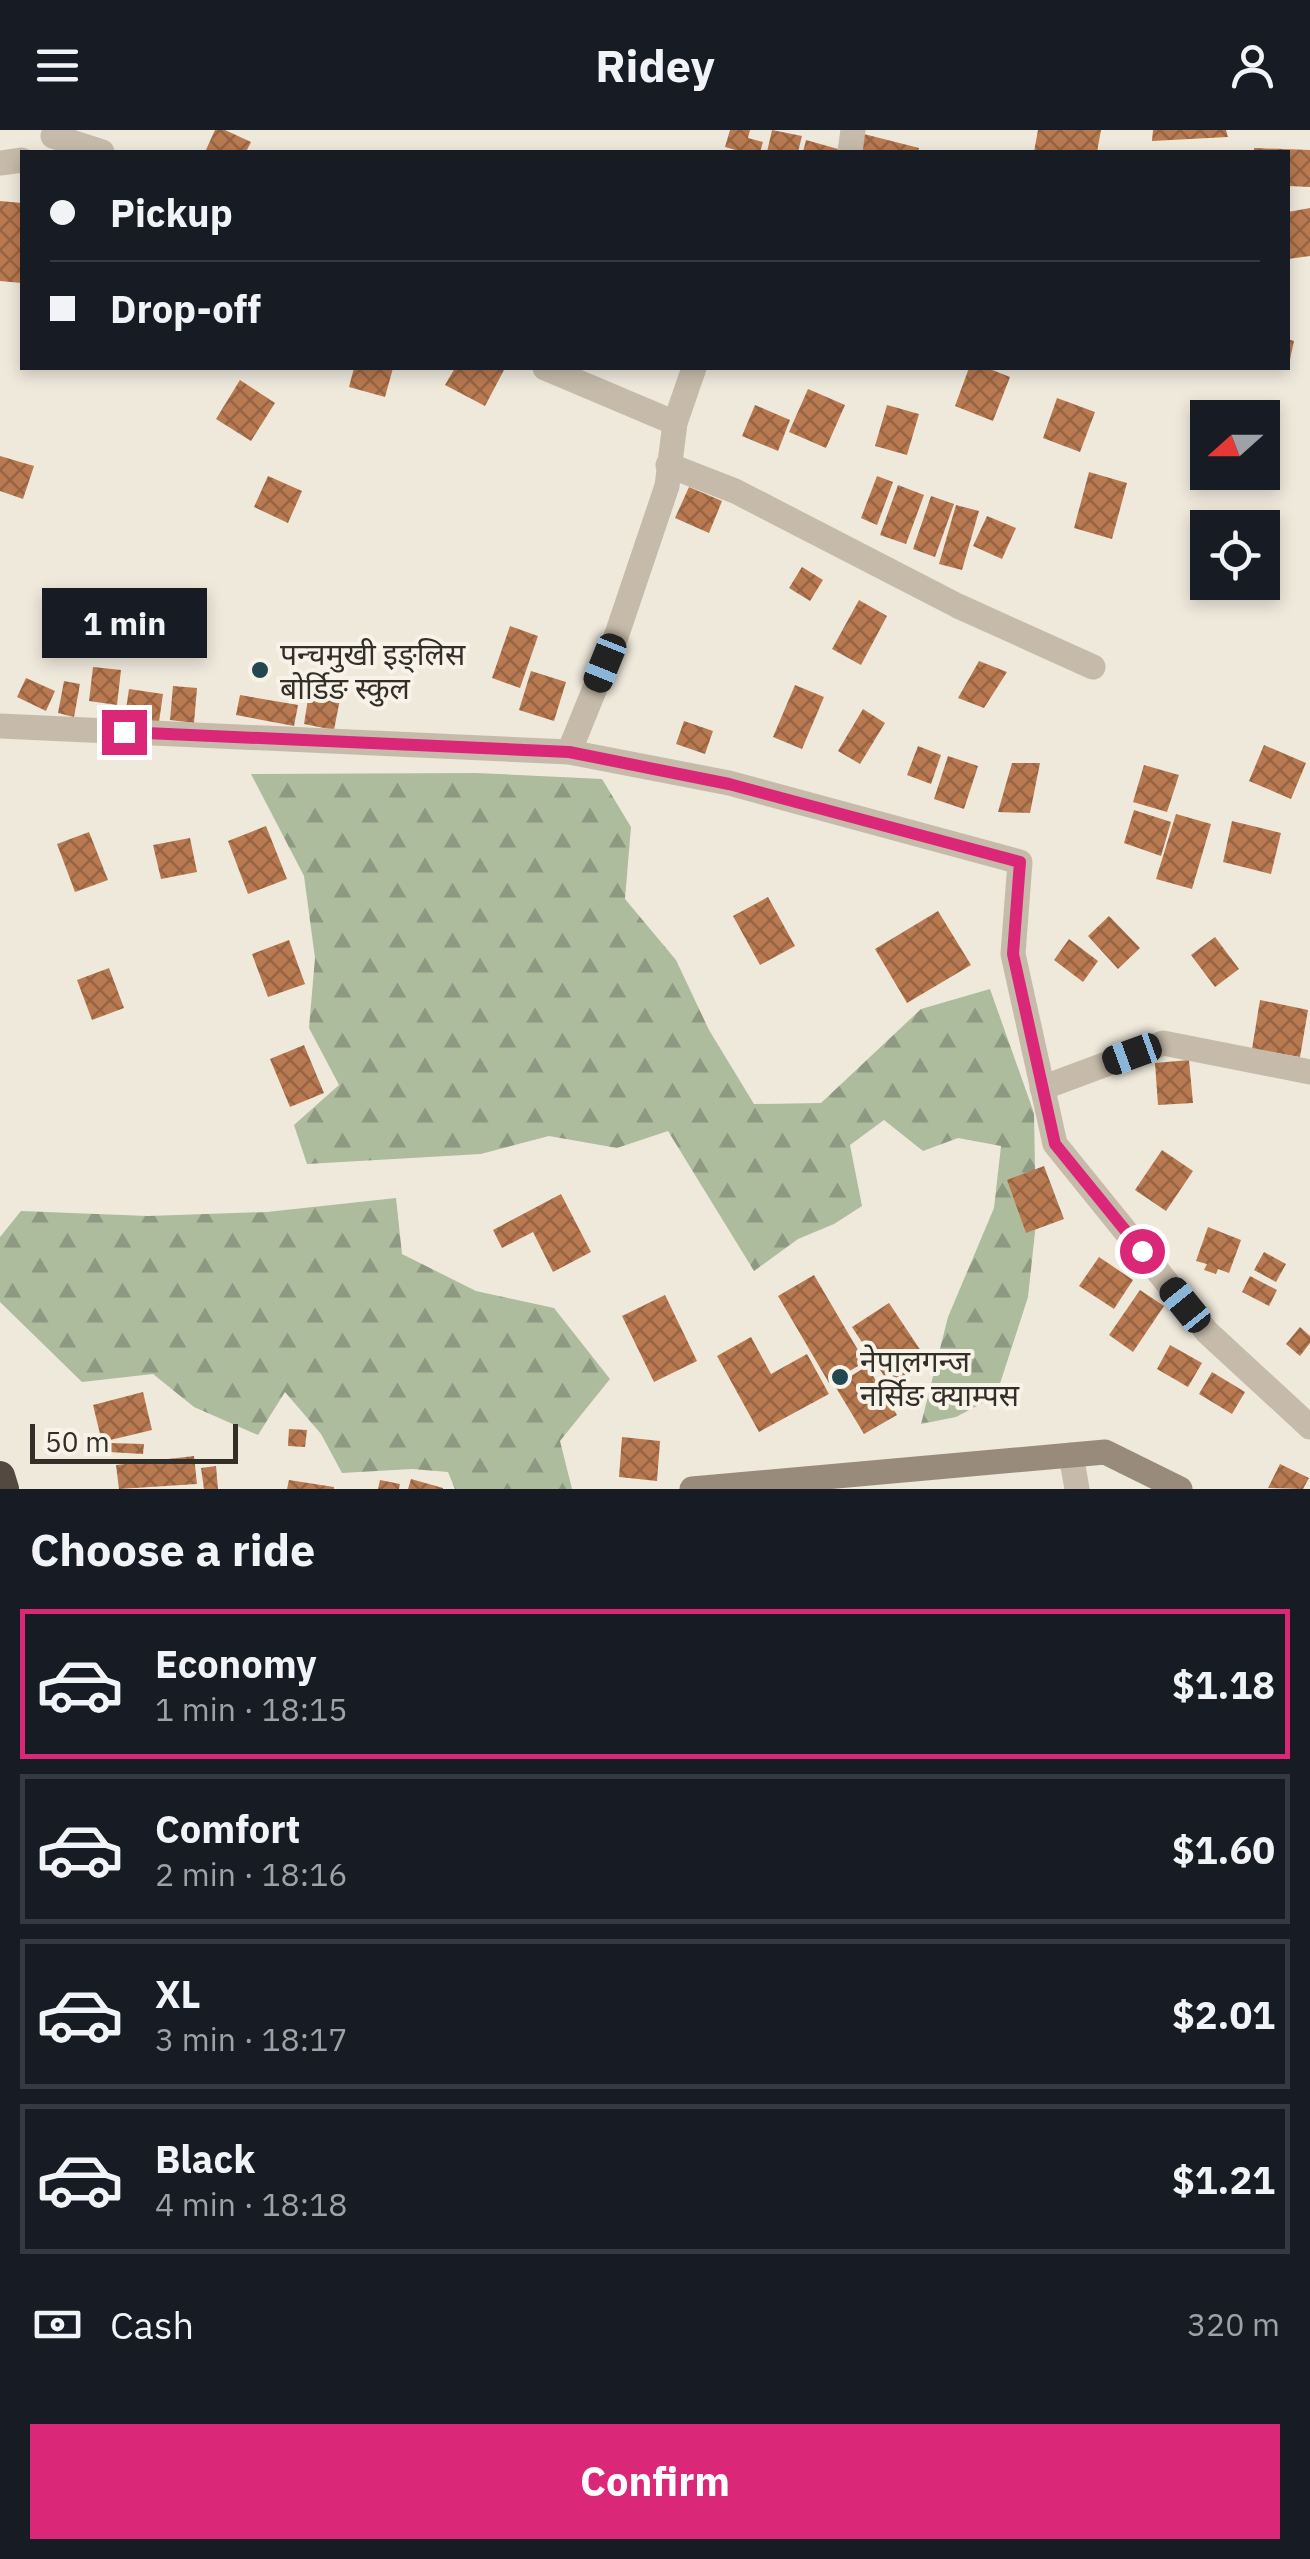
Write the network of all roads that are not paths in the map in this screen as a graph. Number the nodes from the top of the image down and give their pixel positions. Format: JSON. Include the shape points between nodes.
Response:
{"nodes":[{"id":1,"x":46,"y":139,"type":"edge"},
{"id":2,"x":93,"y":150,"type":"edge"},
{"id":3,"x":550,"y":370,"type":"edge"},
{"id":4,"x":693,"y":370,"type":"edge"},
{"id":5,"x":675,"y":424,"type":"junction"},
{"id":6,"x":668,"y":465,"type":"junction"},
{"id":7,"x":1093,"y":667,"type":"dead end"},
{"id":8,"x":0,"y":726,"type":"edge"},
{"id":9,"x":569,"y":752,"type":"junction"},
{"id":10,"x":1310,"y":1072,"type":"edge"},
{"id":11,"x":1042,"y":1088,"type":"junction"},
{"id":12,"x":1310,"y":1427,"type":"edge"},
{"id":13,"x":1070,"y":1455,"type":"junction"},
{"id":14,"x":0,"y":1476,"type":"edge"},
{"id":15,"x":4,"y":1489,"type":"edge"},
{"id":16,"x":692,"y":1489,"type":"edge"},
{"id":17,"x":1076,"y":1489,"type":"edge"},
{"id":18,"x":1180,"y":1489,"type":"edge"}],
"edges":[{"from":1,"to":2,"type":"street"},
{"from":3,"to":5,"type":"street"},
{"from":4,"to":5,"type":"street"},
{"from":5,"to":6,"type":"street"},
{"from":6,"to":7,"type":"street"},
{"from":6,"to":9,"type":"street","via":[[667,486],[617,634]]},
{"from":8,"to":9,"type":"street"},
{"from":9,"to":11,"type":"street","via":[[729,784],[1020,862],[1013,954]]},
{"from":10,"to":11,"type":"street","via":[[1162,1043]]},
{"from":11,"to":12,"type":"street","via":[[1055,1144],[1206,1332]]},
{"from":13,"to":16,"type":"street"},
{"from":13,"to":17,"type":"street"},
{"from":13,"to":18,"type":"street","via":[[1105,1452]]},
{"from":14,"to":15,"type":"highway"}]}
